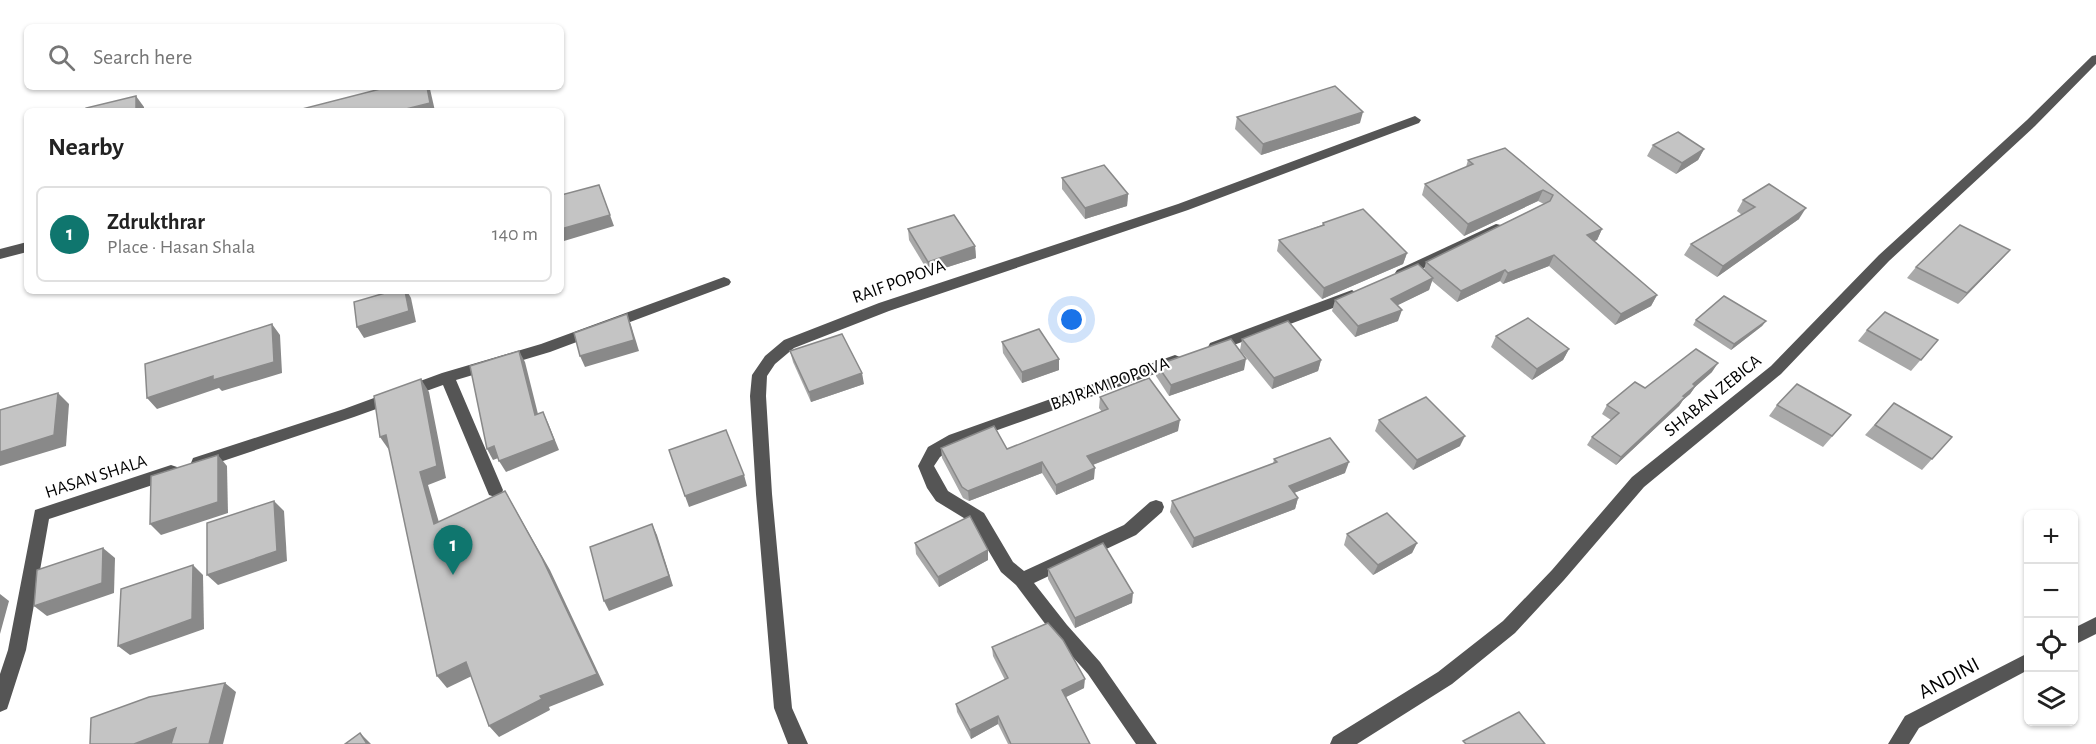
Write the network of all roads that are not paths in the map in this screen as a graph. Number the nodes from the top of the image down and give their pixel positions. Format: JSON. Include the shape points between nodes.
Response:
{"nodes":[{"id":1,"x":2096,"y":58,"type":"edge"},
{"id":2,"x":1415,"y":120,"type":"dead end"},
{"id":3,"x":1508,"y":222,"type":"edge"},
{"id":4,"x":24,"y":248,"type":"edge"},
{"id":5,"x":0,"y":254,"type":"edge"},
{"id":6,"x":724,"y":282,"type":"dead end"},
{"id":7,"x":1384,"y":282,"type":"edge"},
{"id":8,"x":1362,"y":291,"type":"edge"},
{"id":9,"x":447,"y":377,"type":"junction"},
{"id":10,"x":495,"y":490,"type":"dead end"},
{"id":11,"x":1156,"y":507,"type":"dead end"},
{"id":12,"x":1022,"y":580,"type":"junction"},
{"id":13,"x":2096,"y":625,"type":"edge"},
{"id":14,"x":2078,"y":634,"type":"edge"},
{"id":15,"x":2024,"y":663,"type":"edge"},
{"id":16,"x":0,"y":702,"type":"edge"},
{"id":17,"x":798,"y":744,"type":"edge"},
{"id":18,"x":1148,"y":744,"type":"edge"},
{"id":19,"x":1340,"y":744,"type":"edge"},
{"id":20,"x":1898,"y":744,"type":"edge"}],
"edges":[{"from":1,"to":19,"type":"street","name":"SHABAN ZEBICA","via":[[1884,258],[1776,370],[1638,482],[1509,627],[1445,678]]},
{"from":2,"to":17,"type":"street","name":"RAIF POPOVA","via":[[1204,199],[884,307],[789,344],[770,360],[760,375],[758,396],[764,494],[783,708]]},
{"from":3,"to":7,"type":"street"},
{"from":4,"to":5,"type":"street"},
{"from":6,"to":9,"type":"street","name":"HASAN SHALA","via":[[545,348]]},
{"from":8,"to":12,"type":"street","name":"BAJRAM POPOVA","via":[[955,440],[934,452],[926,466],[933,483],[942,496],[978,518],[1007,567]]},
{"from":9,"to":10,"type":"street"},
{"from":9,"to":16,"type":"street","name":"HASAN SHALA","via":[[41,515],[17,650]]},
{"from":11,"to":12,"type":"street","via":[[1130,530]]},
{"from":12,"to":18,"type":"street","name":"BAJRAM POPOVA","via":[[1094,668]]},
{"from":13,"to":14,"type":"street"},
{"from":15,"to":20,"type":"street","name":"ANDINI","via":[[1912,722]]}]}
